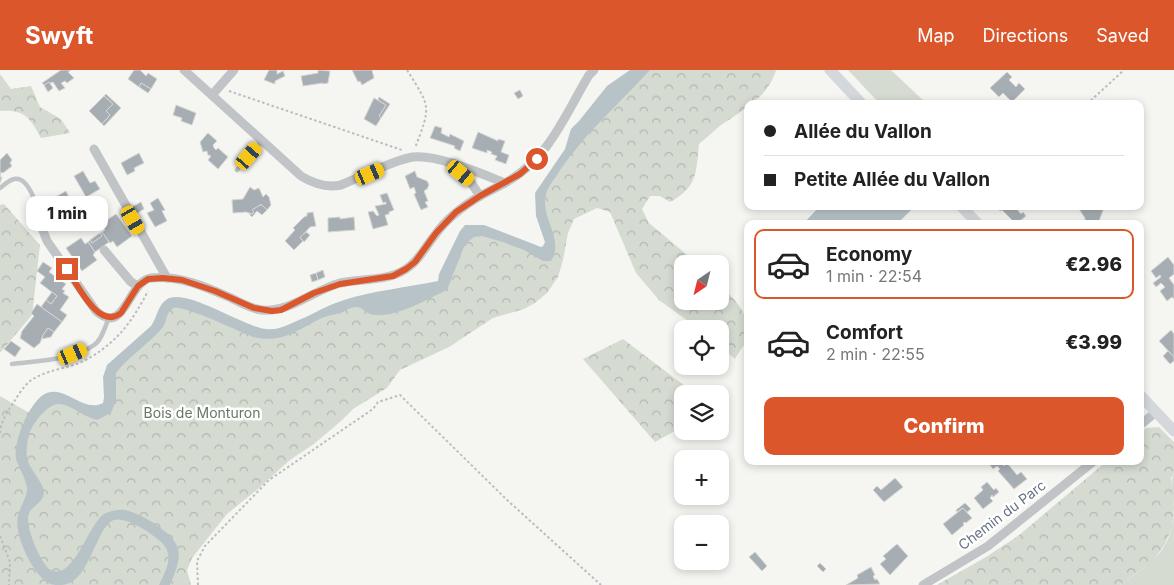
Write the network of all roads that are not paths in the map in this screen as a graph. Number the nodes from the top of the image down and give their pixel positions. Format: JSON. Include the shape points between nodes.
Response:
{"nodes":[{"id":1,"x":184,"y":70,"type":"edge"},
{"id":2,"x":234,"y":70,"type":"edge"},
{"id":3,"x":594,"y":70,"type":"edge"},
{"id":4,"x":830,"y":70,"type":"edge"},
{"id":5,"x":212,"y":95,"type":"junction"},
{"id":6,"x":858,"y":100,"type":"edge"},
{"id":7,"x":262,"y":141,"type":"junction"},
{"id":8,"x":94,"y":149,"type":"dead end"},
{"id":9,"x":449,"y":163,"type":"junction"},
{"id":10,"x":237,"y":170,"type":"dead end"},
{"id":11,"x":505,"y":183,"type":"junction"},
{"id":12,"x":0,"y":188,"type":"edge"},
{"id":13,"x":480,"y":196,"type":"junction"},
{"id":14,"x":42,"y":228,"type":"joint"},
{"id":15,"x":104,"y":250,"type":"dead end"},
{"id":16,"x":167,"y":278,"type":"junction"},
{"id":17,"x":138,"y":286,"type":"junction"},
{"id":18,"x":107,"y":318,"type":"junction"},
{"id":19,"x":12,"y":364,"type":"dead end"},
{"id":20,"x":1144,"y":398,"type":"edge"},
{"id":21,"x":1160,"y":409,"type":"junction"},
{"id":22,"x":1144,"y":421,"type":"edge"},
{"id":23,"x":1174,"y":431,"type":"edge"},
{"id":24,"x":1089,"y":465,"type":"edge"},
{"id":25,"x":923,"y":585,"type":"edge"}],
"edges":[{"from":1,"to":5,"type":"street"},
{"from":2,"to":5,"type":"street"},
{"from":3,"to":11,"type":"street","via":[[545,150],[520,174]]},
{"from":4,"to":6,"type":"main road"},
{"from":5,"to":7,"type":"street"},
{"from":7,"to":9,"type":"street","via":[[301,176],[325,186],[342,185],[411,157]]},
{"from":7,"to":10,"type":"lane"},
{"from":8,"to":16,"type":"street"},
{"from":9,"to":11,"type":"street"},
{"from":9,"to":13,"type":"street","via":[[470,181]]},
{"from":11,"to":13,"type":"street"},
{"from":12,"to":14,"type":"lane","via":[[13,179],[22,182],[35,200]]},
{"from":13,"to":16,"type":"street","via":[[456,212],[406,269],[393,276],[340,284],[281,310],[254,308],[196,284]]},
{"from":14,"to":18,"type":"street","via":[[96,312]]},
{"from":15,"to":17,"type":"street"},
{"from":16,"to":17,"type":"street","via":[[148,279]]},
{"from":17,"to":18,"type":"street","via":[[121,313]]},
{"from":18,"to":19,"type":"lane","via":[[94,345],[61,358]]},
{"from":20,"to":21,"type":"main road"},
{"from":21,"to":22,"type":"street"},
{"from":21,"to":23,"type":"main road"},
{"from":24,"to":25,"type":"street","name":"Chemin du Parc","via":[[988,546]]}]}
